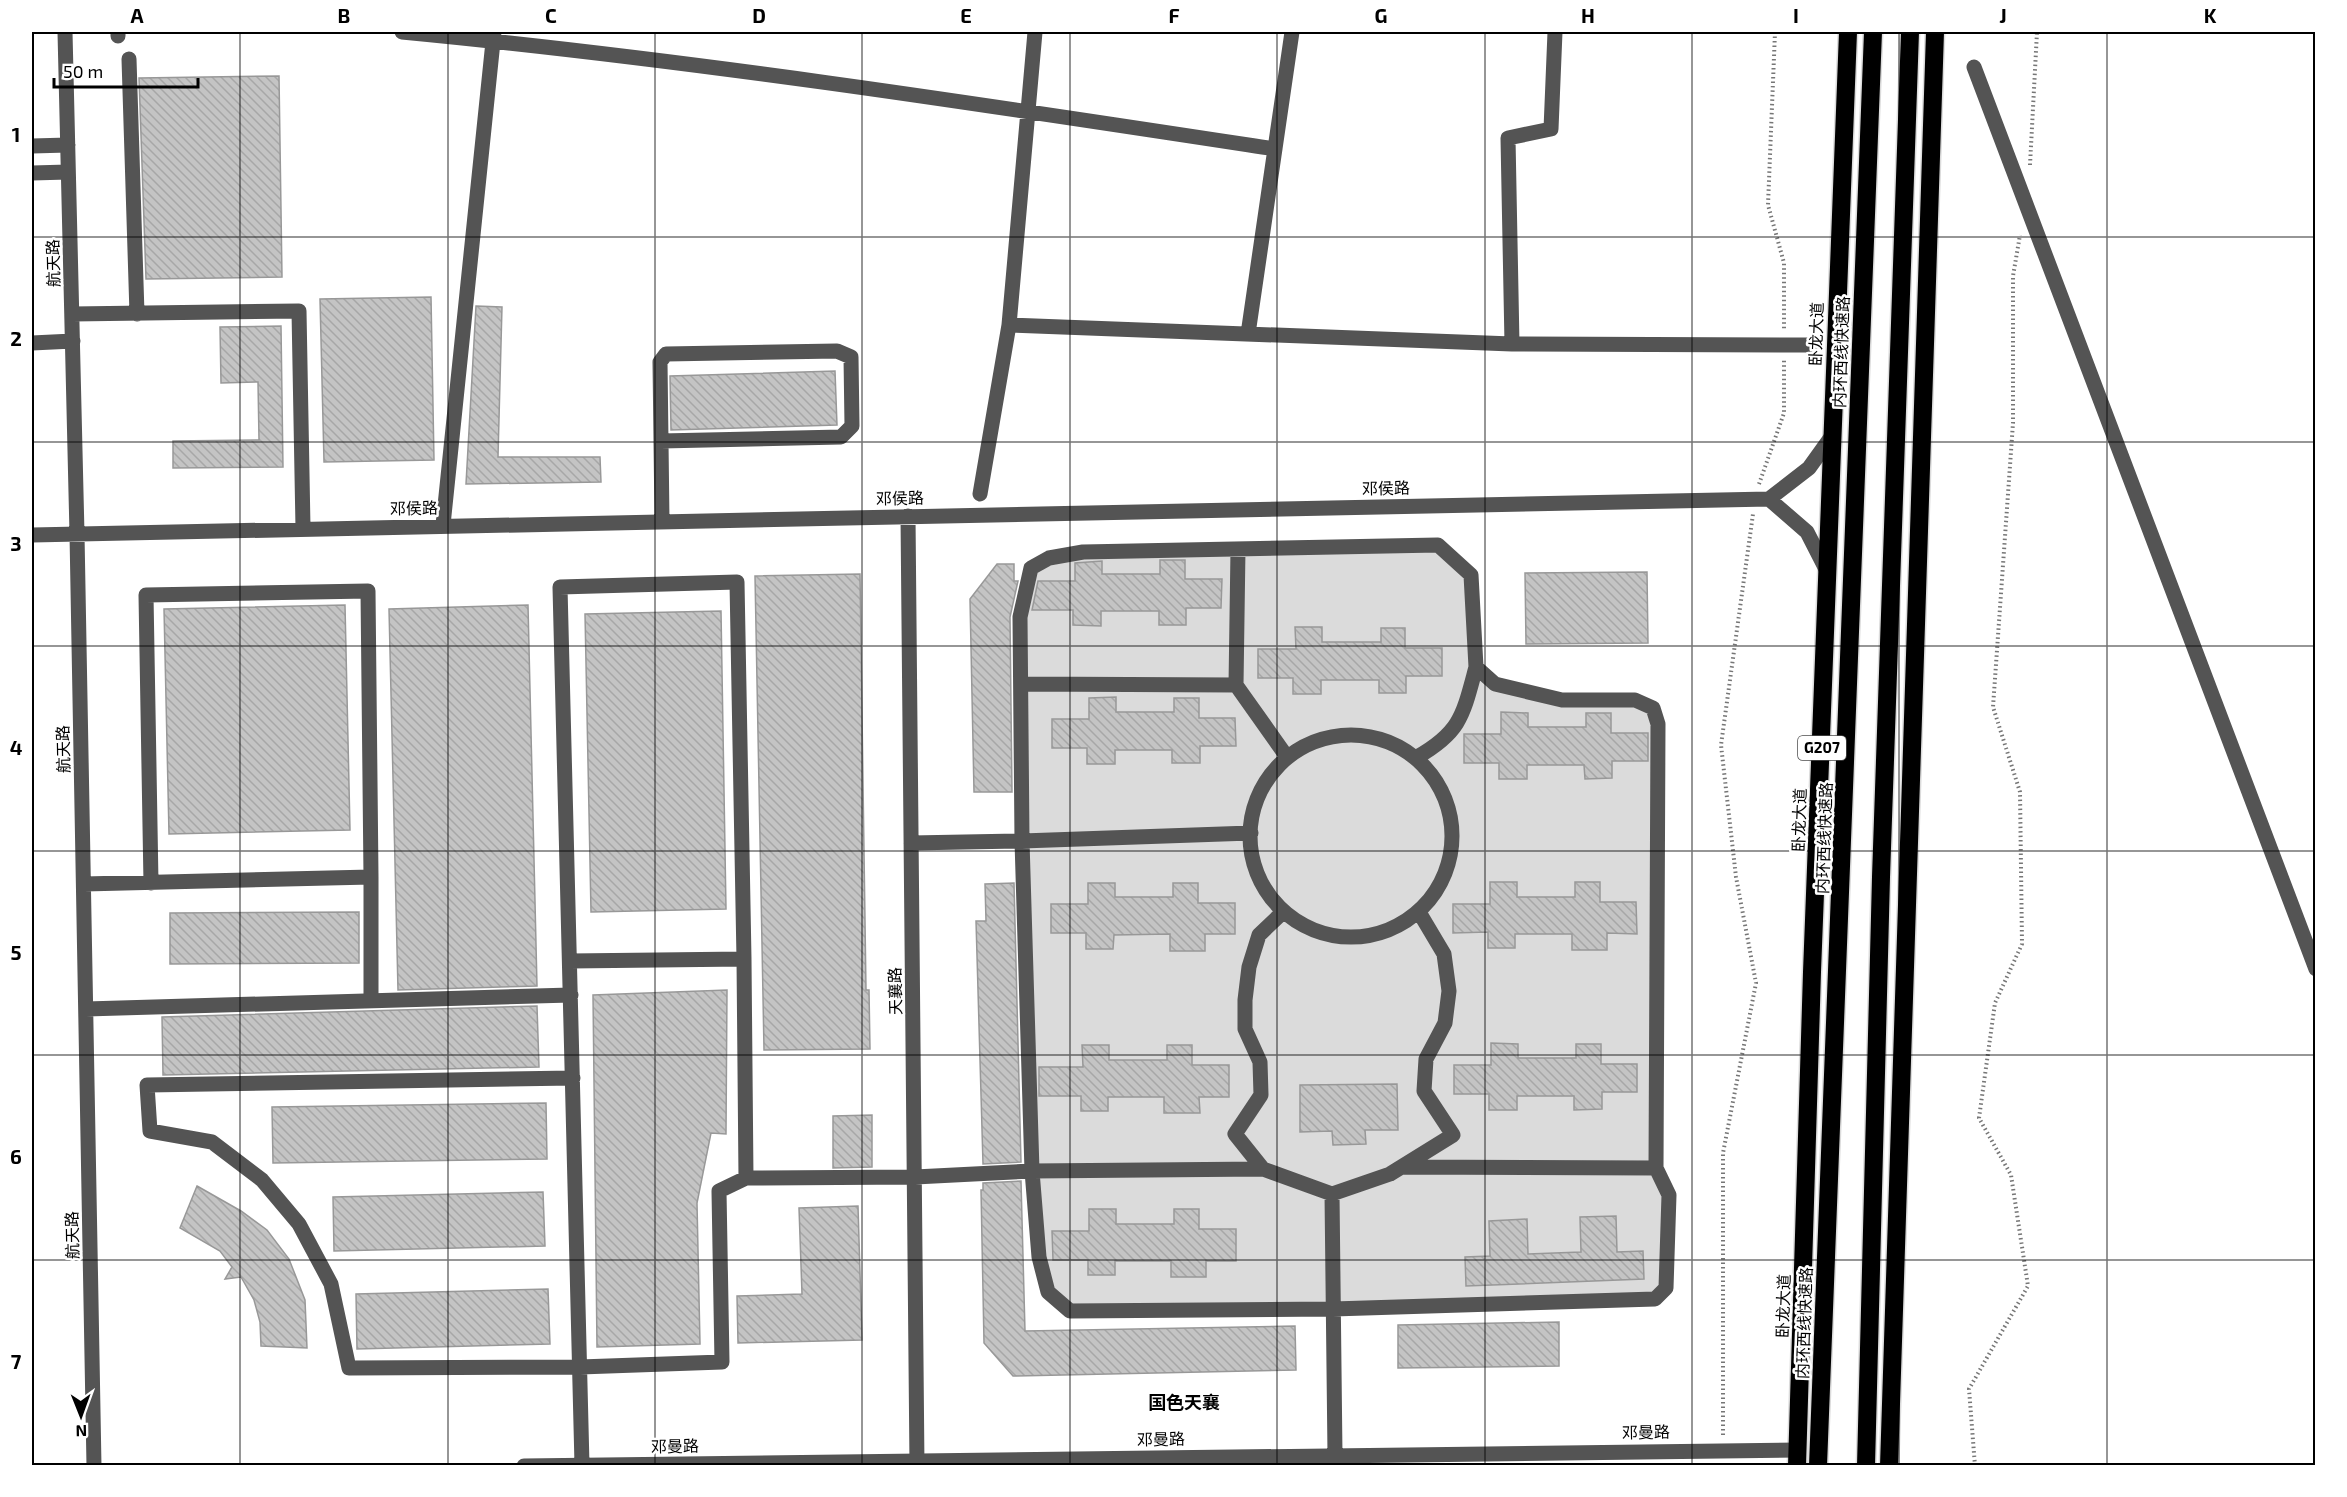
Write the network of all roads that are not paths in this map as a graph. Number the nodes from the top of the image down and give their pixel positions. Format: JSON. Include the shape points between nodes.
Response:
{"nodes":[{"id":1,"x":65,"y":32,"type":"edge"},
{"id":2,"x":402,"y":32,"type":"edge"},
{"id":3,"x":1035,"y":32,"type":"edge"},
{"id":4,"x":1292,"y":32,"type":"edge"},
{"id":5,"x":1555,"y":32,"type":"edge"},
{"id":6,"x":1848,"y":32,"type":"edge"},
{"id":7,"x":1873,"y":32,"type":"edge"},
{"id":8,"x":1910,"y":32,"type":"edge"},
{"id":9,"x":1935,"y":32,"type":"edge"},
{"id":10,"x":494,"y":36,"type":"edge"},
{"id":11,"x":129,"y":59,"type":"dead end"},
{"id":12,"x":1974,"y":67,"type":"dead end"},
{"id":13,"x":1026,"y":111,"type":"junction"},
{"id":14,"x":68,"y":145,"type":"junction"},
{"id":15,"x":32,"y":146,"type":"edge"},
{"id":16,"x":1275,"y":149,"type":"junction"},
{"id":17,"x":68,"y":172,"type":"junction"},
{"id":18,"x":32,"y":173,"type":"edge"},
{"id":19,"x":72,"y":314,"type":"junction"},
{"id":20,"x":137,"y":314,"type":"junction"},
{"id":21,"x":1008,"y":325,"type":"junction"},
{"id":22,"x":1248,"y":334,"type":"junction"},
{"id":23,"x":73,"y":341,"type":"junction"},
{"id":24,"x":32,"y":342,"type":"edge"},
{"id":25,"x":1512,"y":344,"type":"junction"},
{"id":26,"x":1811,"y":345,"type":"dead end"},
{"id":27,"x":1832,"y":436,"type":"junction"},
{"id":28,"x":661,"y":441,"type":"junction"},
{"id":29,"x":980,"y":494,"type":"dead end"},
{"id":30,"x":1762,"y":499,"type":"junction"},
{"id":31,"x":908,"y":516,"type":"junction"},
{"id":32,"x":662,"y":520,"type":"junction"},
{"id":33,"x":443,"y":525,"type":"junction"},
{"id":34,"x":303,"y":528,"type":"junction"},
{"id":35,"x":78,"y":534,"type":"junction"},
{"id":36,"x":32,"y":535,"type":"edge"},
{"id":37,"x":1238,"y":549,"type":"junction"},
{"id":38,"x":1829,"y":575,"type":"junction"},
{"id":39,"x":1476,"y":667,"type":"junction"},
{"id":40,"x":1021,"y":684,"type":"junction"},
{"id":41,"x":1236,"y":685,"type":"junction"},
{"id":42,"x":1287,"y":757,"type":"junction"},
{"id":43,"x":1417,"y":758,"type":"junction"},
{"id":44,"x":1251,"y":833,"type":"junction"},
{"id":45,"x":1022,"y":841,"type":"junction"},
{"id":46,"x":911,"y":843,"type":"junction"},
{"id":47,"x":371,"y":877,"type":"junction"},
{"id":48,"x":151,"y":883,"type":"junction"},
{"id":49,"x":84,"y":885,"type":"junction"},
{"id":50,"x":1283,"y":912,"type":"junction"},
{"id":51,"x":1419,"y":912,"type":"junction"},
{"id":52,"x":744,"y":959,"type":"junction"},
{"id":53,"x":570,"y":961,"type":"junction"},
{"id":54,"x":2316,"y":969,"type":"edge"},
{"id":55,"x":571,"y":995,"type":"junction"},
{"id":56,"x":371,"y":1001,"type":"junction"},
{"id":57,"x":86,"y":1009,"type":"junction"},
{"id":58,"x":573,"y":1078,"type":"junction"},
{"id":59,"x":1401,"y":1167,"type":"junction"},
{"id":60,"x":1656,"y":1168,"type":"junction"},
{"id":61,"x":1263,"y":1169,"type":"junction"},
{"id":62,"x":1032,"y":1171,"type":"junction"},
{"id":63,"x":915,"y":1177,"type":"junction"},
{"id":64,"x":746,"y":1178,"type":"junction"},
{"id":65,"x":1332,"y":1194,"type":"junction"},
{"id":66,"x":1333,"y":1309,"type":"junction"},
{"id":67,"x":580,"y":1367,"type":"junction"},
{"id":68,"x":1335,"y":1455,"type":"junction"},
{"id":69,"x":1797,"y":1458,"type":"edge"},
{"id":70,"x":1314,"y":1460,"type":"edge"},
{"id":71,"x":1379,"y":1460,"type":"edge"},
{"id":72,"x":917,"y":1463,"type":"edge"},
{"id":73,"x":582,"y":1465,"type":"edge"},
{"id":74,"x":607,"y":1465,"type":"edge"},
{"id":75,"x":659,"y":1465,"type":"edge"},
{"id":76,"x":94,"y":1466,"type":"edge"},
{"id":77,"x":524,"y":1466,"type":"edge"},
{"id":78,"x":1818,"y":1466,"type":"edge"},
{"id":79,"x":1866,"y":1466,"type":"edge"},
{"id":80,"x":1889,"y":1466,"type":"edge"}],
"edges":[{"from":1,"to":14,"type":"street","name":"航天路"},
{"from":2,"to":10,"type":"street"},
{"from":3,"to":13,"type":"street"},
{"from":4,"to":16,"type":"street"},
{"from":5,"to":25,"type":"street","via":[[1551,129],[1508,138]]},
{"from":6,"to":27,"type":"highway","name":"卧龙大道","number":"G207"},
{"from":7,"to":78,"type":"highway","name":"内环西线快速路"},
{"from":8,"to":79,"type":"highway","via":[[1881,865]]},
{"from":9,"to":80,"type":"highway"},
{"from":10,"to":13,"type":"street"},
{"from":10,"to":33,"type":"street"},
{"from":11,"to":20,"type":"street"},
{"from":12,"to":54,"type":"street"},
{"from":13,"to":16,"type":"street"},
{"from":13,"to":21,"type":"street"},
{"from":14,"to":15,"type":"street"},
{"from":14,"to":17,"type":"street","name":"航天路"},
{"from":16,"to":22,"type":"street"},
{"from":17,"to":18,"type":"street"},
{"from":17,"to":19,"type":"street","name":"航天路"},
{"from":19,"to":20,"type":"street"},
{"from":19,"to":23,"type":"street","name":"航天路"},
{"from":20,"to":34,"type":"street","via":[[299,311]]},
{"from":21,"to":22,"type":"street"},
{"from":21,"to":29,"type":"street"},
{"from":22,"to":25,"type":"street"},
{"from":23,"to":24,"type":"street"},
{"from":23,"to":35,"type":"street","name":"航天路"},
{"from":25,"to":26,"type":"street"},
{"from":27,"to":30,"type":"street","via":[[1809,468]]},
{"from":27,"to":38,"type":"highway","name":"卧龙大道","number":"G207"},
{"from":28,"to":28,"type":"street","via":[[660,362],[666,354],[837,351],[851,357],[852,426],[841,437]]},
{"from":28,"to":32,"type":"street"},
{"from":30,"to":31,"type":"street","name":"邓侯路"},
{"from":30,"to":38,"type":"street","via":[[1807,532]]},
{"from":31,"to":32,"type":"street","name":"邓侯路"},
{"from":31,"to":46,"type":"street","name":"天襄路"},
{"from":32,"to":33,"type":"street","name":"邓侯路"},
{"from":33,"to":34,"type":"street","name":"邓侯路"},
{"from":34,"to":35,"type":"street","name":"邓侯路"},
{"from":35,"to":36,"type":"street","name":"邓侯路"},
{"from":35,"to":49,"type":"street","name":"航天路"},
{"from":37,"to":39,"type":"street","via":[[1438,545],[1471,575]]},
{"from":37,"to":40,"type":"street","via":[[1083,552],[1049,558],[1031,568],[1020,617]]},
{"from":37,"to":41,"type":"street"},
{"from":38,"to":69,"type":"highway","name":"卧龙大道","number":"G207"},
{"from":39,"to":43,"type":"street","via":[[1464,711],[1443,742]]},
{"from":39,"to":60,"type":"street","via":[[1495,684],[1562,700],[1635,700],[1653,708],[1658,724]]},
{"from":40,"to":41,"type":"street"},
{"from":40,"to":45,"type":"street"},
{"from":41,"to":42,"type":"street"},
{"from":42,"to":43,"type":"street","via":[[1317,740],[1352,734],[1386,740]]},
{"from":42,"to":44,"type":"street","via":[[1264,783],[1251,816]]},
{"from":43,"to":51,"type":"street","via":[[1439,784],[1452,817],[1452,852],[1441,885]]},
{"from":44,"to":45,"type":"street"},
{"from":44,"to":50,"type":"street","via":[[1250,851],[1262,884]]},
{"from":45,"to":46,"type":"street"},
{"from":45,"to":62,"type":"street"},
{"from":46,"to":63,"type":"street","name":"天襄路"},
{"from":47,"to":48,"type":"street"},
{"from":47,"to":48,"type":"street","via":[[368,591],[146,595]]},
{"from":47,"to":56,"type":"street"},
{"from":48,"to":49,"type":"street"},
{"from":49,"to":57,"type":"street","name":"航天路"},
{"from":50,"to":51,"type":"street","via":[[1308,927],[1336,936],[1366,936],[1394,928]]},
{"from":50,"to":61,"type":"street","via":[[1258,935],[1245,1000],[1245,1029],[1260,1062],[1261,1095],[1235,1134]]},
{"from":51,"to":59,"type":"street","via":[[1444,954],[1449,991],[1445,1023],[1426,1059],[1424,1091],[1453,1135]]},
{"from":52,"to":53,"type":"street"},
{"from":52,"to":53,"type":"street","via":[[737,582],[560,587]]},
{"from":52,"to":64,"type":"street"},
{"from":53,"to":55,"type":"street"},
{"from":55,"to":56,"type":"street"},
{"from":55,"to":58,"type":"street"},
{"from":56,"to":57,"type":"street"},
{"from":57,"to":76,"type":"street","name":"航天路"},
{"from":58,"to":67,"type":"street"},
{"from":58,"to":67,"type":"street","via":[[147,1085],[150,1131],[212,1142],[262,1180],[300,1224],[331,1284],[349,1368]]},
{"from":59,"to":60,"type":"street"},
{"from":59,"to":65,"type":"street"},
{"from":60,"to":66,"type":"street","via":[[1669,1195],[1666,1288],[1655,1299]]},
{"from":61,"to":62,"type":"street"},
{"from":61,"to":65,"type":"street"},
{"from":62,"to":63,"type":"street"},
{"from":62,"to":66,"type":"street","via":[[1039,1257],[1048,1292],[1070,1311]]},
{"from":63,"to":64,"type":"street"},
{"from":63,"to":72,"type":"street","name":"天襄路"},
{"from":64,"to":67,"type":"street","via":[[719,1191],[722,1362]]},
{"from":65,"to":66,"type":"street"},
{"from":66,"to":68,"type":"street"},
{"from":67,"to":73,"type":"street"},
{"from":68,"to":70,"type":"street","name":"邓曼路"},
{"from":68,"to":71,"type":"street","name":"邓曼路"},
{"from":69,"to":71,"type":"street","name":"邓曼路","via":[[1724,1450]]},
{"from":70,"to":72,"type":"street","name":"邓曼路"},
{"from":72,"to":75,"type":"street","name":"邓曼路"},
{"from":73,"to":74,"type":"street","name":"邓曼路"},
{"from":73,"to":77,"type":"street","name":"邓曼路"},
{"from":74,"to":75,"type":"street","name":"邓曼路"}]}
